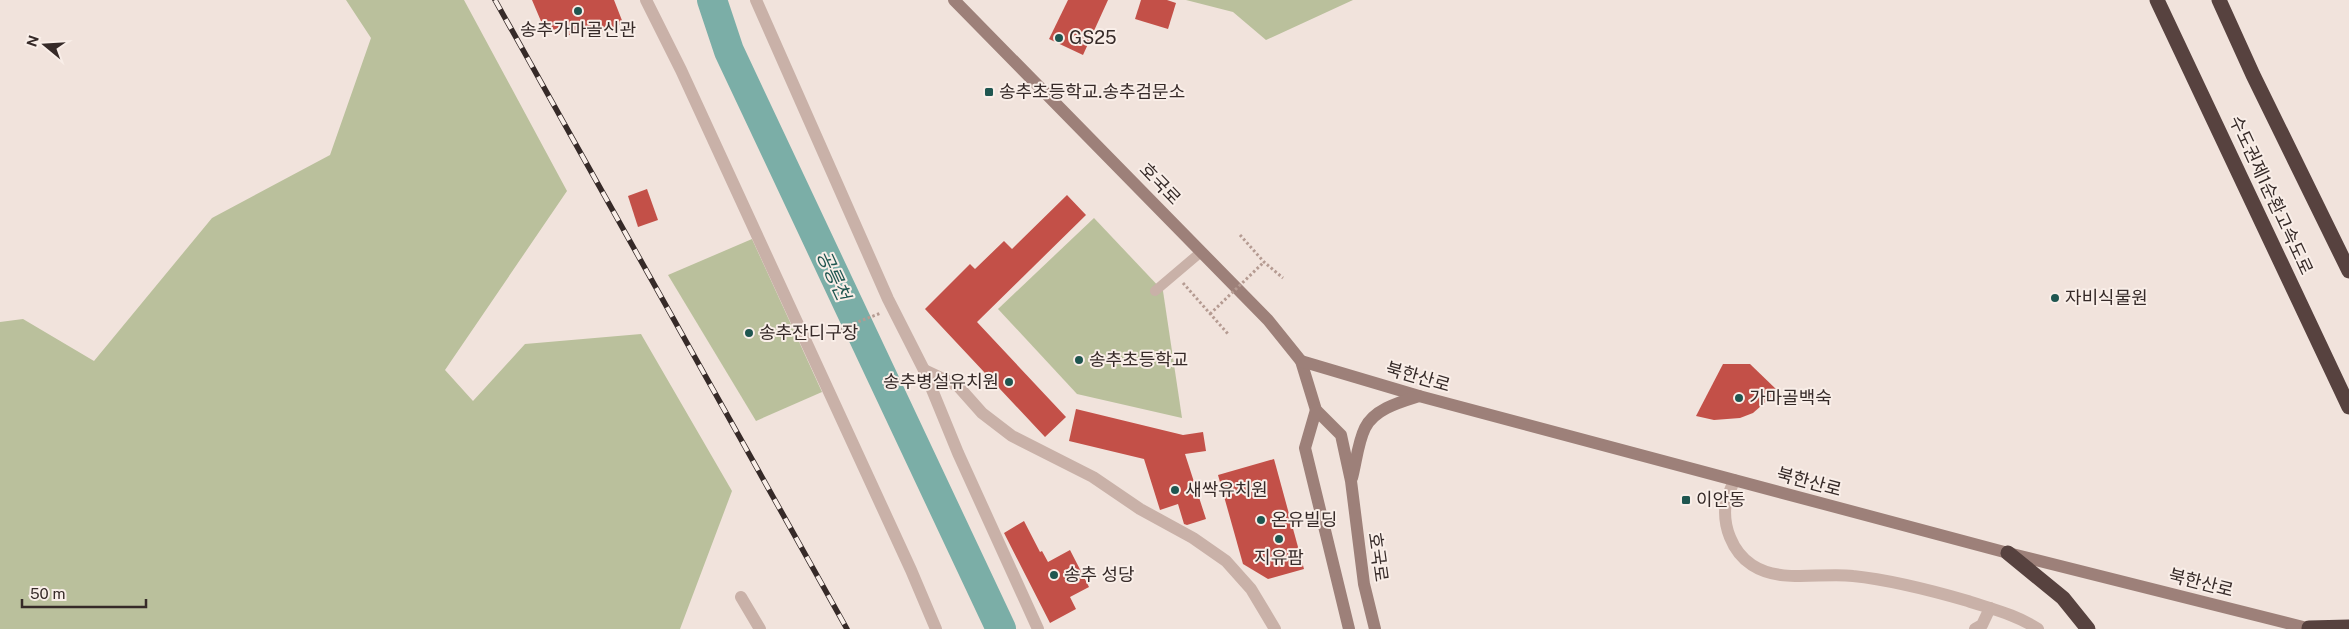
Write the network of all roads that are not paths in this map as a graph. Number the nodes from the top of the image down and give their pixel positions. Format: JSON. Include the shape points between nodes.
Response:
{"nodes":[{"id":1,"x":646,"y":0,"type":"edge"},
{"id":2,"x":756,"y":0,"type":"edge"},
{"id":3,"x":954,"y":0,"type":"edge"},
{"id":4,"x":2219,"y":0,"type":"edge"},
{"id":5,"x":2158,"y":2,"type":"edge"},
{"id":6,"x":1201,"y":252,"type":"junction"},
{"id":7,"x":2349,"y":271,"type":"edge"},
{"id":8,"x":1155,"y":292,"type":"dead end"},
{"id":9,"x":1300,"y":361,"type":"junction"},
{"id":10,"x":924,"y":370,"type":"junction"},
{"id":11,"x":1419,"y":396,"type":"junction"},
{"id":12,"x":2349,"y":407,"type":"edge"},
{"id":13,"x":1316,"y":410,"type":"junction"},
{"id":14,"x":1734,"y":480,"type":"junction"},
{"id":15,"x":1351,"y":481,"type":"junction"},
{"id":16,"x":2008,"y":553,"type":"junction"},
{"id":17,"x":741,"y":597,"type":"dead end"},
{"id":18,"x":1990,"y":608,"type":"junction"},
{"id":19,"x":2349,"y":627,"type":"edge"},
{"id":20,"x":760,"y":629,"type":"edge"},
{"id":21,"x":936,"y":629,"type":"edge"},
{"id":22,"x":1038,"y":629,"type":"edge"},
{"id":23,"x":1275,"y":629,"type":"edge"},
{"id":24,"x":1349,"y":629,"type":"edge"},
{"id":25,"x":1375,"y":629,"type":"edge"},
{"id":26,"x":1975,"y":629,"type":"edge"},
{"id":27,"x":2038,"y":629,"type":"edge"},
{"id":28,"x":2088,"y":629,"type":"edge"},
{"id":29,"x":2310,"y":629,"type":"edge"}],
"edges":[{"from":1,"to":21,"type":"street"},
{"from":2,"to":10,"type":"street","via":[[888,299]]},
{"from":3,"to":6,"type":"street","name":"호국로"},
{"from":4,"to":7,"type":"highway","name":"수도권제1순환고속도로"},
{"from":5,"to":12,"type":"highway","name":"수도권제1순환고속도로"},
{"from":6,"to":8,"type":"lane"},
{"from":6,"to":9,"type":"street","name":"호국로","via":[[1268,320]]},
{"from":9,"to":11,"type":"street","name":"북한산로"},
{"from":9,"to":13,"type":"street","name":"호국로"},
{"from":10,"to":22,"type":"street","via":[[961,461]]},
{"from":10,"to":23,"type":"street","via":[[958,386],[982,413],[1012,436],[1093,477],[1226,561],[1251,589]]},
{"from":11,"to":14,"type":"street","name":"북한산로"},
{"from":11,"to":15,"type":"street","via":[[1394,404],[1365,428]]},
{"from":13,"to":15,"type":"street","name":"호국로","via":[[1341,435]]},
{"from":13,"to":24,"type":"street","via":[[1305,448]]},
{"from":14,"to":16,"type":"street","name":"북한산로"},
{"from":14,"to":18,"type":"street","via":[[1726,501],[1728,533],[1751,564],[1768,573],[1852,576],[1924,588]]},
{"from":15,"to":25,"type":"street","name":"호국로","via":[[1364,584]]},
{"from":16,"to":28,"type":"highway","via":[[2063,598]]},
{"from":16,"to":29,"type":"street","name":"북한산로"},
{"from":17,"to":20,"type":"street"},
{"from":18,"to":26,"type":"street","via":[[1982,624]]},
{"from":18,"to":27,"type":"street","via":[[2026,621]]},
{"from":19,"to":29,"type":"highway"}]}
